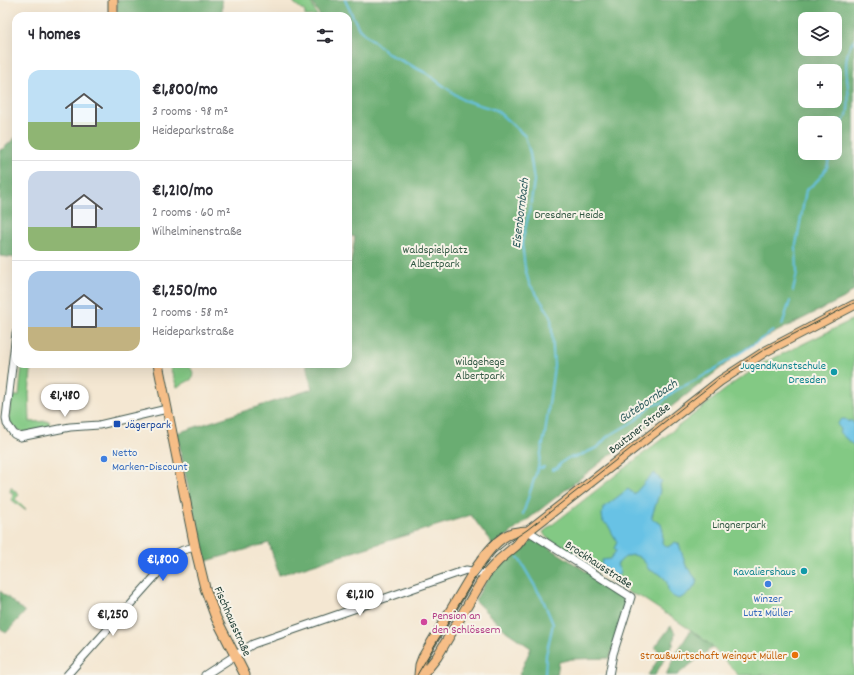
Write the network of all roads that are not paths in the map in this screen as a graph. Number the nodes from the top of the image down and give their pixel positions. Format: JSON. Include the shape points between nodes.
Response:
{"nodes":[{"id":1,"x":113,"y":0,"type":"edge"},
{"id":2,"x":113,"y":12,"type":"edge"},
{"id":3,"x":854,"y":305,"type":"edge"},
{"id":4,"x":12,"y":367,"type":"edge"},
{"id":5,"x":159,"y":368,"type":"edge"},
{"id":6,"x":167,"y":409,"type":"junction"},
{"id":7,"x":528,"y":531,"type":"junction"},
{"id":8,"x":195,"y":547,"type":"junction"},
{"id":9,"x":474,"y":571,"type":"junction"},
{"id":10,"x":486,"y":574,"type":"junction"},
{"id":11,"x":234,"y":655,"type":"junction"},
{"id":12,"x":67,"y":675,"type":"edge"},
{"id":13,"x":205,"y":675,"type":"edge"},
{"id":14,"x":245,"y":675,"type":"edge"},
{"id":15,"x":420,"y":675,"type":"edge"},
{"id":16,"x":609,"y":675,"type":"edge"}],
"edges":[{"from":1,"to":2,"type":"main road"},
{"from":3,"to":7,"type":"main road","name":"Bautzner Straße","via":[[766,350],[726,376]]},
{"from":4,"to":6,"type":"street","via":[[6,418],[14,434],[20,437],[70,427],[99,425]]},
{"from":5,"to":6,"type":"main road","name":"Fischhausstraße"},
{"from":6,"to":8,"type":"main road","name":"Fischhausstraße"},
{"from":7,"to":9,"type":"main road","name":"Bautzner Straße","via":[[512,533],[499,541]]},
{"from":7,"to":10,"type":"main road","name":"Bautzner Straße"},
{"from":7,"to":16,"type":"street","name":"Brockhausstraße","via":[[631,598]]},
{"from":8,"to":11,"type":"main road","name":"Fischhausstraße","via":[[210,604]]},
{"from":8,"to":12,"type":"street","via":[[175,554]]},
{"from":9,"to":10,"type":"street"},
{"from":9,"to":11,"type":"street","via":[[466,570],[253,644]]},
{"from":9,"to":15,"type":"main road","name":"Bautzner Straße","via":[[423,657]]},
{"from":10,"to":15,"type":"main road","name":"Bautzner Straße","via":[[437,657]]},
{"from":11,"to":13,"type":"street"},
{"from":11,"to":14,"type":"main road","name":"Fischhausstraße"}]}
